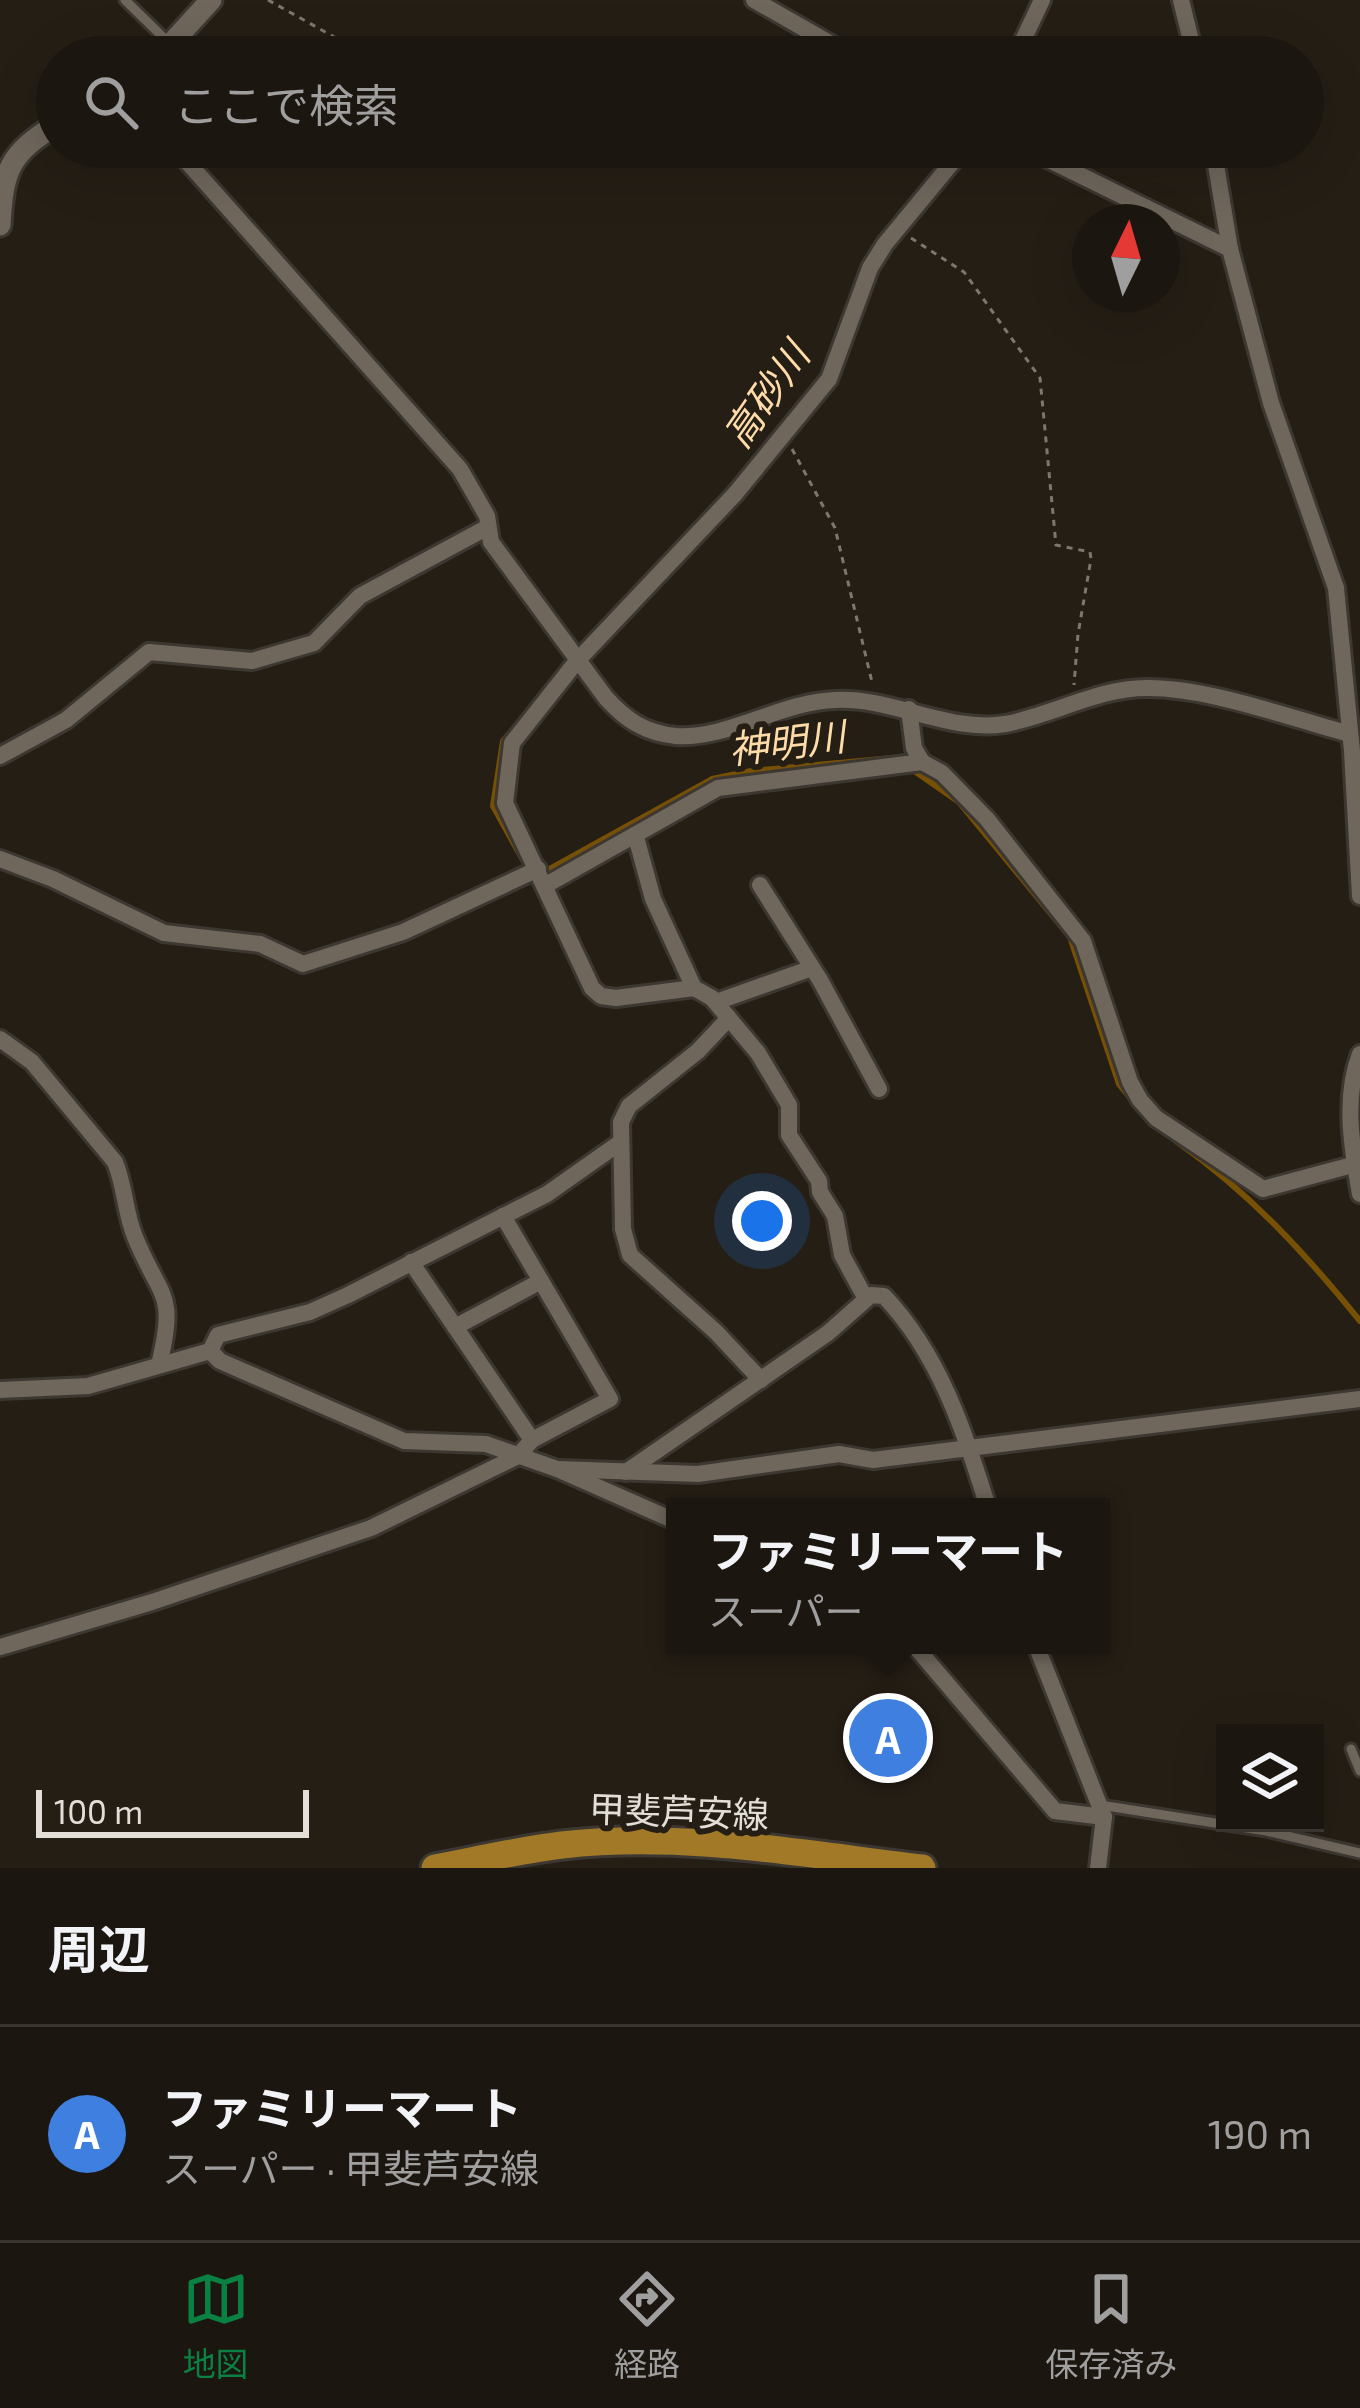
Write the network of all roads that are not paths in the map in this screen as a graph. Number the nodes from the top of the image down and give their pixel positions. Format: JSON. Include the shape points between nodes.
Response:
{"nodes":[{"id":1,"x":125,"y":0,"type":"edge"},
{"id":2,"x":211,"y":0,"type":"edge"},
{"id":3,"x":754,"y":0,"type":"edge"},
{"id":4,"x":1042,"y":0,"type":"edge"},
{"id":5,"x":1181,"y":0,"type":"edge"},
{"id":6,"x":153,"y":36,"type":"edge"},
{"id":7,"x":180,"y":36,"type":"edge"},
{"id":8,"x":817,"y":36,"type":"edge"},
{"id":9,"x":1025,"y":36,"type":"edge"},
{"id":10,"x":1190,"y":36,"type":"edge"},
{"id":11,"x":36,"y":138,"type":"edge"},
{"id":12,"x":2,"y":168,"type":"edge"},
{"id":13,"x":193,"y":168,"type":"edge"},
{"id":14,"x":948,"y":168,"type":"edge"},
{"id":15,"x":1066,"y":168,"type":"edge"},
{"id":16,"x":1216,"y":168,"type":"edge"},
{"id":17,"x":0,"y":225,"type":"edge"},
{"id":18,"x":1230,"y":249,"type":"junction"},
{"id":19,"x":488,"y":527,"type":"junction"},
{"id":20,"x":578,"y":661,"type":"junction"},
{"id":21,"x":909,"y":709,"type":"junction"},
{"id":22,"x":1354,"y":746,"type":"edge"},
{"id":23,"x":0,"y":756,"type":"edge"},
{"id":24,"x":922,"y":762,"type":"junction"},
{"id":25,"x":636,"y":837,"type":"junction"},
{"id":26,"x":0,"y":859,"type":"edge"},
{"id":27,"x":542,"y":877,"type":"junction"},
{"id":28,"x":760,"y":885,"type":"dead end"},
{"id":29,"x":1360,"y":896,"type":"edge"},
{"id":30,"x":812,"y":968,"type":"junction"},
{"id":31,"x":694,"y":988,"type":"junction"},
{"id":32,"x":716,"y":1002,"type":"junction"},
{"id":33,"x":729,"y":1018,"type":"junction"},
{"id":34,"x":0,"y":1040,"type":"edge"},
{"id":35,"x":1360,"y":1054,"type":"edge"},
{"id":36,"x":879,"y":1089,"type":"dead end"},
{"id":37,"x":618,"y":1144,"type":"junction"},
{"id":38,"x":1356,"y":1164,"type":"junction"},
{"id":39,"x":1360,"y":1194,"type":"edge"},
{"id":40,"x":503,"y":1216,"type":"junction"},
{"id":41,"x":411,"y":1262,"type":"junction"},
{"id":42,"x":541,"y":1281,"type":"junction"},
{"id":43,"x":866,"y":1299,"type":"junction"},
{"id":44,"x":455,"y":1327,"type":"junction"},
{"id":45,"x":210,"y":1351,"type":"junction"},
{"id":46,"x":159,"y":1365,"type":"junction"},
{"id":47,"x":761,"y":1380,"type":"junction"},
{"id":48,"x":0,"y":1390,"type":"edge"},
{"id":49,"x":1360,"y":1399,"type":"edge"},
{"id":50,"x":532,"y":1440,"type":"junction"},
{"id":51,"x":970,"y":1450,"type":"junction"},
{"id":52,"x":518,"y":1456,"type":"junction"},
{"id":53,"x":557,"y":1469,"type":"junction"},
{"id":54,"x":625,"y":1473,"type":"junction"},
{"id":55,"x":985,"y":1498,"type":"edge"},
{"id":56,"x":666,"y":1517,"type":"edge"},
{"id":57,"x":0,"y":1647,"type":"edge"},
{"id":58,"x":922,"y":1654,"type":"edge"},
{"id":59,"x":1039,"y":1654,"type":"edge"},
{"id":60,"x":1351,"y":1749,"type":"dead end"},
{"id":61,"x":1360,"y":1771,"type":"edge"},
{"id":62,"x":1102,"y":1811,"type":"junction"},
{"id":63,"x":1360,"y":1853,"type":"edge"},
{"id":64,"x":435,"y":1868,"type":"edge"},
{"id":65,"x":922,"y":1868,"type":"edge"},
{"id":66,"x":1098,"y":1868,"type":"edge"}],
"edges":[{"from":1,"to":6,"type":"lane"},
{"from":2,"to":7,"type":"street"},
{"from":3,"to":8,"type":"street"},
{"from":4,"to":9,"type":"street"},
{"from":5,"to":10,"type":"street"},
{"from":11,"to":12,"type":"street"},
{"from":12,"to":17,"type":"street"},
{"from":13,"to":19,"type":"street","via":[[460,469]]},
{"from":14,"to":20,"type":"street","via":[[870,268],[829,379],[735,494]]},
{"from":15,"to":18,"type":"street"},
{"from":16,"to":18,"type":"street"},
{"from":18,"to":22,"type":"street","via":[[1270,404],[1336,588]]},
{"from":19,"to":20,"type":"street"},
{"from":19,"to":23,"type":"street","via":[[360,596],[314,643],[252,661],[149,652],[66,720]]},
{"from":20,"to":21,"type":"street","via":[[627,720],[671,736],[832,700]]},
{"from":20,"to":27,"type":"street","via":[[512,743],[505,803]]},
{"from":21,"to":22,"type":"street","via":[[1004,724],[1140,687],[1167,688]]},
{"from":21,"to":24,"type":"street"},
{"from":22,"to":29,"type":"street"},
{"from":24,"to":25,"type":"street","via":[[718,788]]},
{"from":24,"to":38,"type":"street","via":[[987,819],[1084,941],[1130,1082],[1156,1118],[1264,1189]]},
{"from":25,"to":27,"type":"street"},
{"from":25,"to":31,"type":"street","via":[[653,899]]},
{"from":26,"to":27,"type":"street","via":[[164,933],[260,944],[303,964]]},
{"from":27,"to":31,"type":"street","via":[[601,996]]},
{"from":28,"to":30,"type":"street"},
{"from":30,"to":32,"type":"street"},
{"from":30,"to":36,"type":"street"},
{"from":31,"to":32,"type":"street"},
{"from":32,"to":33,"type":"street"},
{"from":33,"to":37,"type":"street","via":[[629,1106]]},
{"from":33,"to":43,"type":"street","via":[[789,1106],[789,1135],[819,1181],[842,1256]]},
{"from":34,"to":46,"type":"street","via":[[32,1062],[115,1162],[134,1234],[167,1299]]},
{"from":35,"to":38,"type":"street","via":[[1350,1107]]},
{"from":37,"to":40,"type":"street"},
{"from":37,"to":47,"type":"street","via":[[630,1255]]},
{"from":38,"to":39,"type":"street"},
{"from":40,"to":41,"type":"street"},
{"from":40,"to":42,"type":"street"},
{"from":41,"to":44,"type":"street"},
{"from":41,"to":45,"type":"street","via":[[310,1312],[218,1335]]},
{"from":42,"to":44,"type":"street"},
{"from":42,"to":50,"type":"street","via":[[610,1399]]},
{"from":43,"to":47,"type":"street"},
{"from":43,"to":51,"type":"street","via":[[884,1296],[909,1322]]},
{"from":44,"to":50,"type":"street"},
{"from":45,"to":46,"type":"street"},
{"from":45,"to":52,"type":"street","via":[[404,1441],[486,1444]]},
{"from":46,"to":48,"type":"street","via":[[88,1386]]},
{"from":47,"to":54,"type":"street"},
{"from":49,"to":51,"type":"street"},
{"from":50,"to":52,"type":"street"},
{"from":51,"to":54,"type":"street"},
{"from":51,"to":55,"type":"street"},
{"from":52,"to":53,"type":"street"},
{"from":52,"to":57,"type":"street","via":[[371,1528]]},
{"from":53,"to":54,"type":"street"},
{"from":53,"to":56,"type":"street"},
{"from":58,"to":62,"type":"street","via":[[1055,1811]]},
{"from":59,"to":62,"type":"street"},
{"from":60,"to":61,"type":"lane"},
{"from":62,"to":63,"type":"lane","via":[[1266,1831]]},
{"from":62,"to":66,"type":"street"},
{"from":64,"to":65,"type":"main road","name":"甲斐芦安線","via":[[626,1842]]}]}
